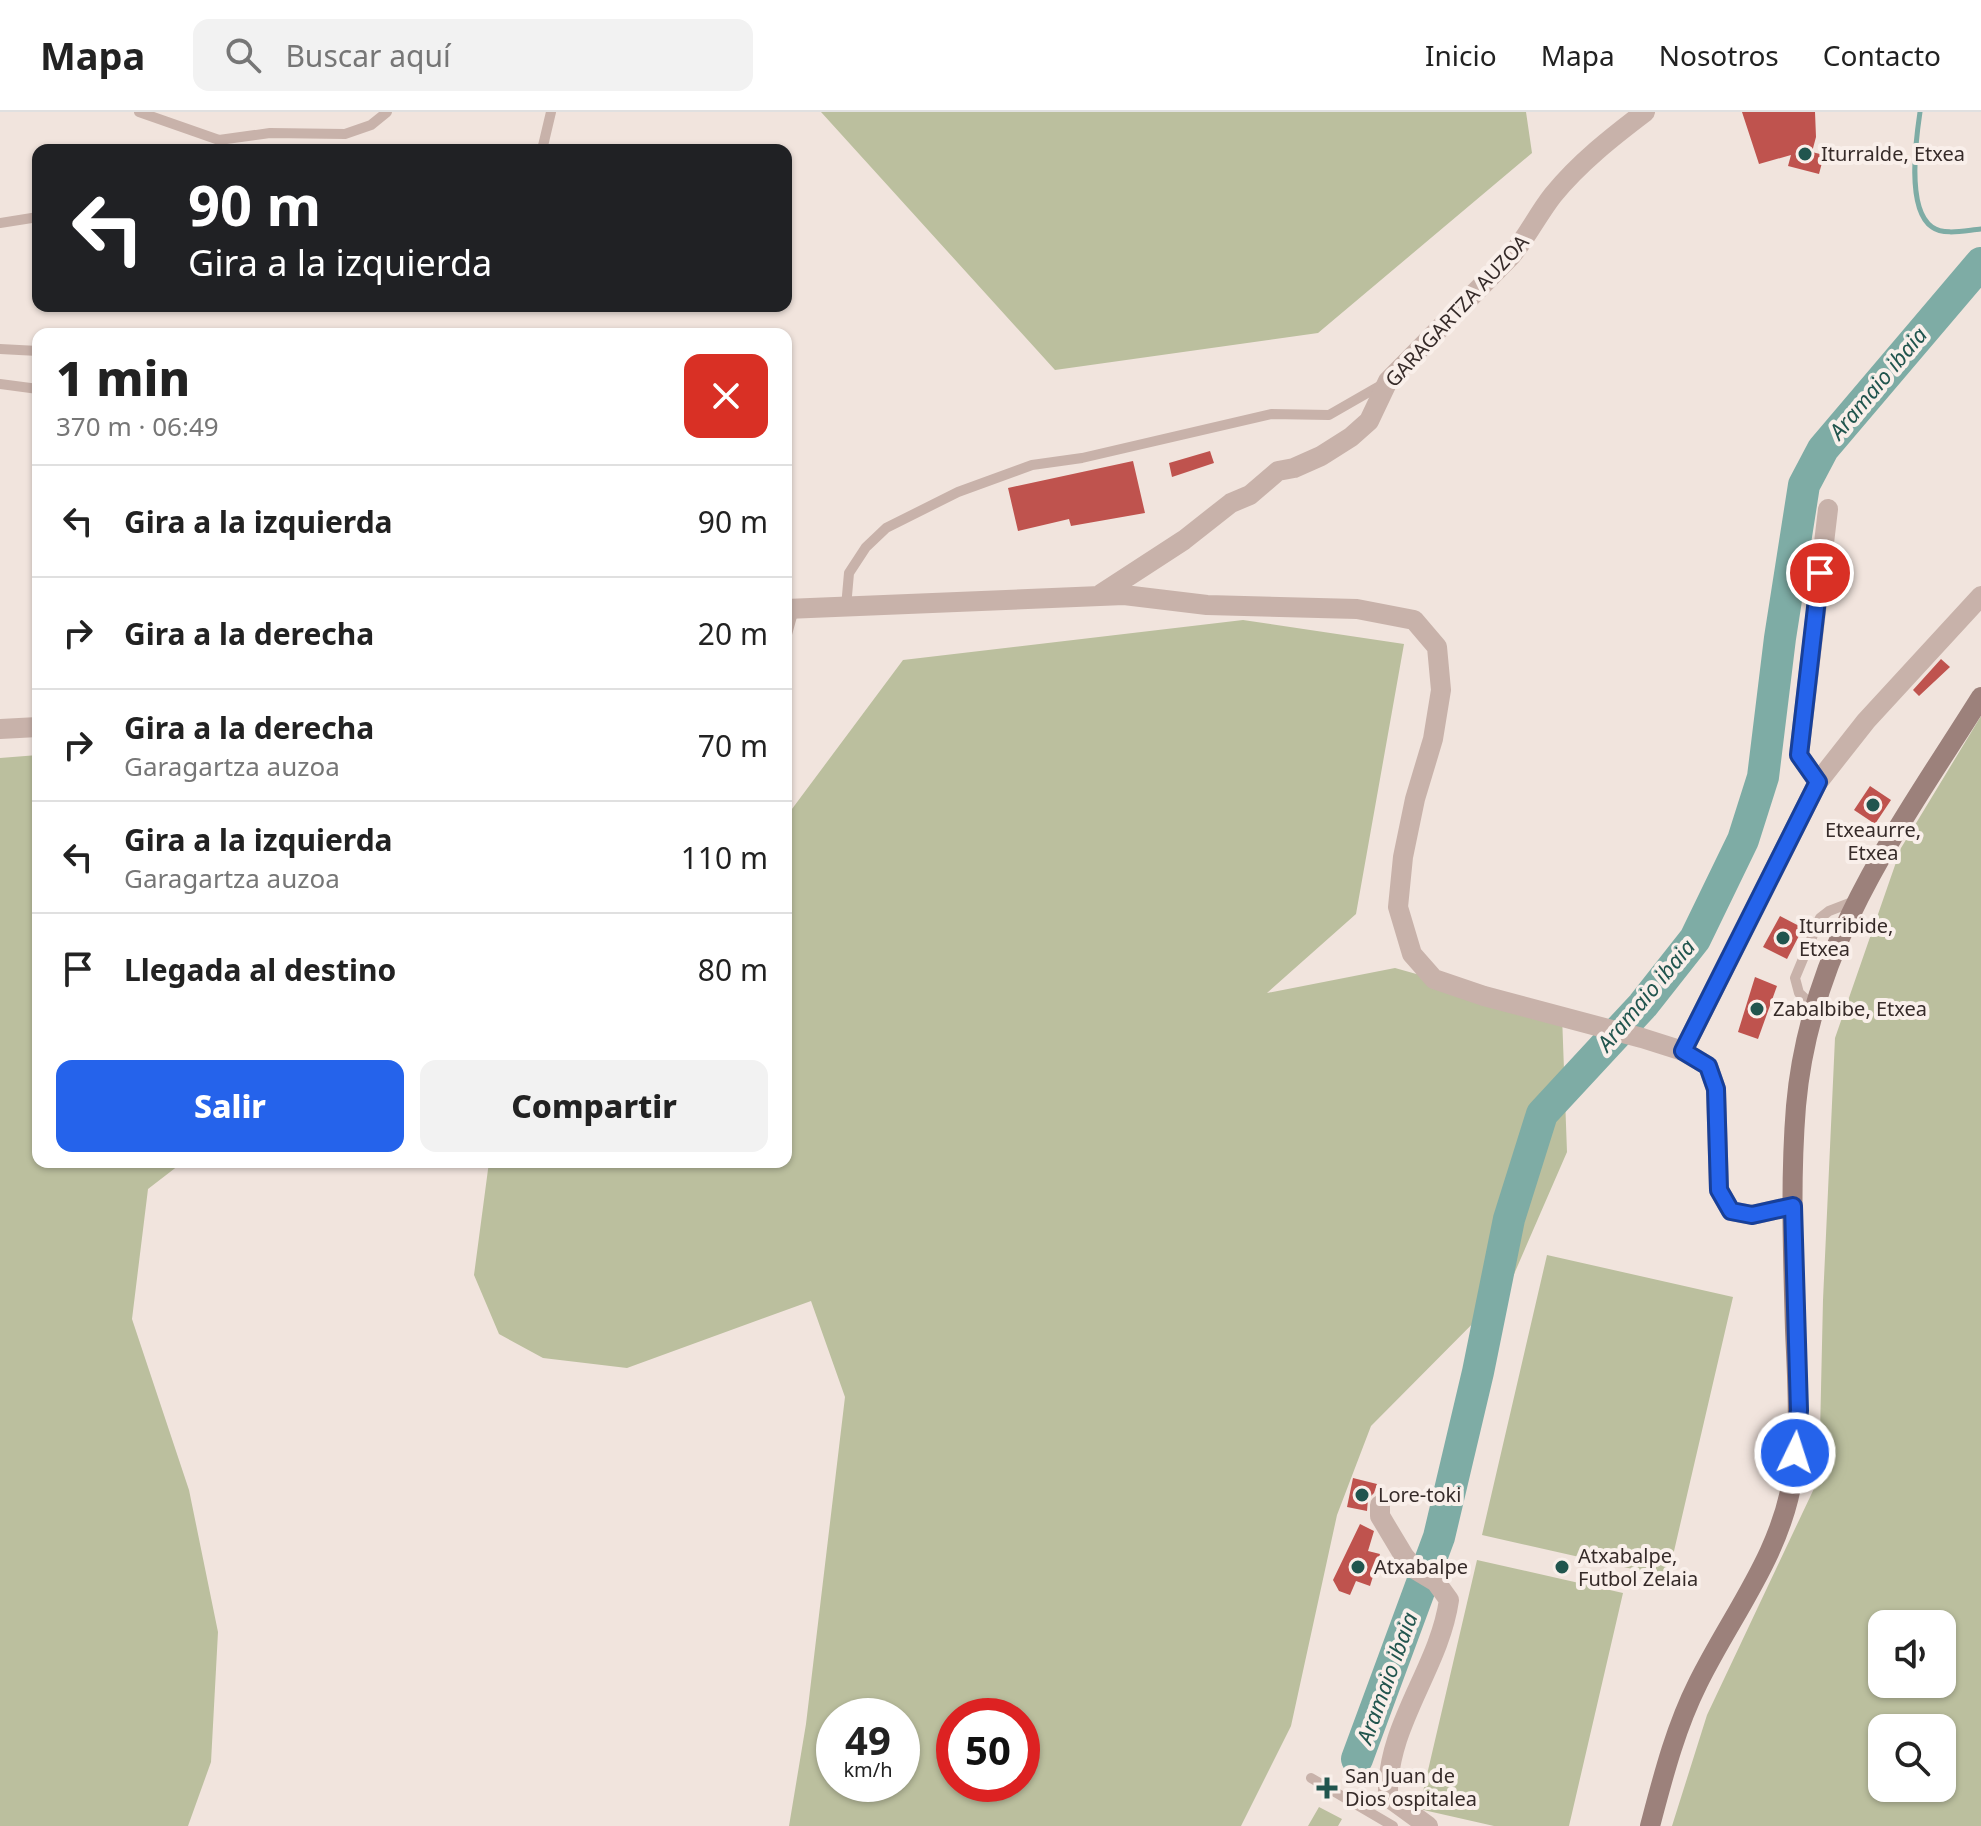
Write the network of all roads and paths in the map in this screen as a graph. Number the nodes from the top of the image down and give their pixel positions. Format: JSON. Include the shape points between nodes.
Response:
{"nodes":[{"id":1,"x":139,"y":112,"type":"edge"},
{"id":2,"x":387,"y":112,"type":"edge"},
{"id":3,"x":551,"y":112,"type":"edge"},
{"id":4,"x":1645,"y":112,"type":"edge"},
{"id":5,"x":543,"y":144,"type":"edge"},
{"id":6,"x":32,"y":218,"type":"edge"},
{"id":7,"x":0,"y":223,"type":"edge"},
{"id":8,"x":0,"y":349,"type":"edge"},
{"id":9,"x":32,"y":351,"type":"edge"},
{"id":10,"x":1388,"y":381,"type":"junction"},
{"id":11,"x":0,"y":384,"type":"edge"},
{"id":12,"x":32,"y":388,"type":"edge"},
{"id":13,"x":1828,"y":509,"type":"dead end"},
{"id":14,"x":1097,"y":596,"type":"junction"},
{"id":15,"x":1981,"y":596,"type":"edge"},
{"id":16,"x":846,"y":607,"type":"junction"},
{"id":17,"x":792,"y":609,"type":"edge"},
{"id":18,"x":1981,"y":697,"type":"edge"},
{"id":19,"x":32,"y":727,"type":"edge"},
{"id":20,"x":0,"y":729,"type":"edge"},
{"id":21,"x":1818,"y":782,"type":"junction"},
{"id":22,"x":1683,"y":1051,"type":"junction"},
{"id":23,"x":1793,"y":1206,"type":"junction"},
{"id":24,"x":1380,"y":1505,"type":"dead end"},
{"id":25,"x":1311,"y":1778,"type":"dead end"},
{"id":26,"x":1393,"y":1826,"type":"edge"},
{"id":27,"x":1428,"y":1826,"type":"edge"},
{"id":28,"x":1650,"y":1826,"type":"edge"}],
"edges":[{"from":1,"to":2,"type":"lane","via":[[219,140],[270,133],[345,134],[371,125]]},
{"from":3,"to":5,"type":"lane"},
{"from":4,"to":10,"type":"street","name":"GARAGARTZA AUZOA","via":[[1570,176],[1511,256]]},
{"from":6,"to":7,"type":"lane"},
{"from":8,"to":9,"type":"lane"},
{"from":10,"to":14,"type":"street","name":"GARAGARTZA AUZOA","via":[[1369,421],[1351,437],[1321,456],[1278,471]]},
{"from":10,"to":16,"type":"lane","via":[[1329,415],[1271,414],[1032,465],[958,492],[886,528],[866,547],[849,573]]},
{"from":11,"to":12,"type":"lane"},
{"from":13,"to":21,"type":"street","via":[[1799,755]]},
{"from":14,"to":16,"type":"street"},
{"from":14,"to":22,"type":"street","via":[[1357,609],[1414,620],[1437,647],[1441,690],[1415,799],[1398,907],[1412,954],[1434,979]]},
{"from":15,"to":21,"type":"street","via":[[1866,721]]},
{"from":16,"to":17,"type":"street"},
{"from":18,"to":23,"type":"main road","via":[[1871,873],[1823,975],[1806,1036],[1796,1107]]},
{"from":19,"to":20,"type":"street"},
{"from":21,"to":22,"type":"street"},
{"from":22,"to":23,"type":"street","via":[[1708,1066],[1716,1089],[1719,1190],[1731,1211],[1752,1215]]},
{"from":23,"to":28,"type":"main road","via":[[1799,1410],[1786,1512],[1680,1722]]},
{"from":24,"to":27,"type":"street","via":[[1387,1529],[1416,1570],[1436,1582],[1449,1600],[1446,1620],[1404,1715],[1388,1782],[1388,1797]]},
{"from":25,"to":26,"type":"lane"}]}
